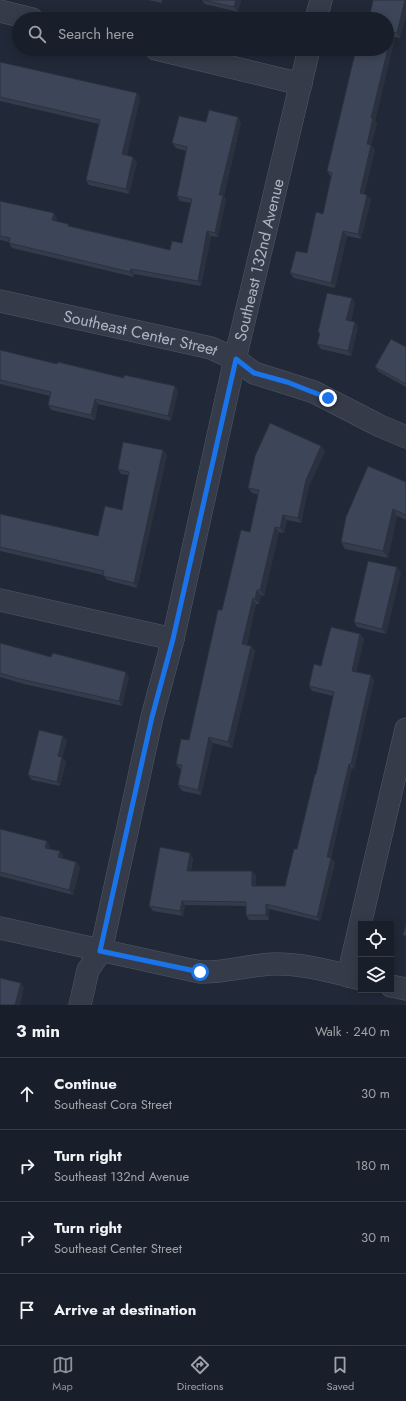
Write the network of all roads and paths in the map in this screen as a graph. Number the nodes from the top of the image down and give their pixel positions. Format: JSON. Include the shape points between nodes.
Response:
{"nodes":[{"id":1,"x":321,"y":0,"type":"edge"},
{"id":2,"x":0,"y":11,"type":"edge"},
{"id":3,"x":318,"y":12,"type":"edge"},
{"id":4,"x":12,"y":14,"type":"edge"},
{"id":5,"x":185,"y":56,"type":"edge"},
{"id":6,"x":307,"y":56,"type":"edge"},
{"id":7,"x":301,"y":84,"type":"junction"},
{"id":8,"x":0,"y":301,"type":"edge"},
{"id":9,"x":236,"y":359,"type":"junction"},
{"id":10,"x":406,"y":437,"type":"edge"},
{"id":11,"x":0,"y":600,"type":"edge"},
{"id":12,"x":173,"y":639,"type":"junction"},
{"id":13,"x":406,"y":729,"type":"edge"},
{"id":14,"x":0,"y":928,"type":"edge"},
{"id":15,"x":100,"y":951,"type":"junction"},
{"id":16,"x":355,"y":977,"type":"edge"},
{"id":17,"x":394,"y":987,"type":"edge"},
{"id":18,"x":406,"y":989,"type":"edge"},
{"id":19,"x":80,"y":1005,"type":"edge"}],
"edges":[{"from":1,"to":3,"type":"street"},
{"from":2,"to":4,"type":"street"},
{"from":5,"to":7,"type":"street"},
{"from":6,"to":7,"type":"street","name":"Southeast 132nd Avenue"},
{"from":7,"to":9,"type":"street","name":"Southeast 132nd Avenue"},
{"from":8,"to":9,"type":"street","name":"Southeast Center Street","via":[[211,348]]},
{"from":9,"to":10,"type":"street","name":"Southeast Center Street","via":[[254,373],[314,392]]},
{"from":9,"to":12,"type":"street","name":"Southeast 132nd Avenue"},
{"from":11,"to":12,"type":"street"},
{"from":12,"to":15,"type":"street","name":"Southeast 132nd Avenue","via":[[152,717]]},
{"from":13,"to":16,"type":"street"},
{"from":14,"to":15,"type":"street"},
{"from":15,"to":16,"type":"street","via":[[200,972],[219,973],[249,966],[275,964]]},
{"from":15,"to":19,"type":"street","name":"Southeast 132nd Avenue","via":[[88,970]]},
{"from":17,"to":18,"type":"street"}]}
